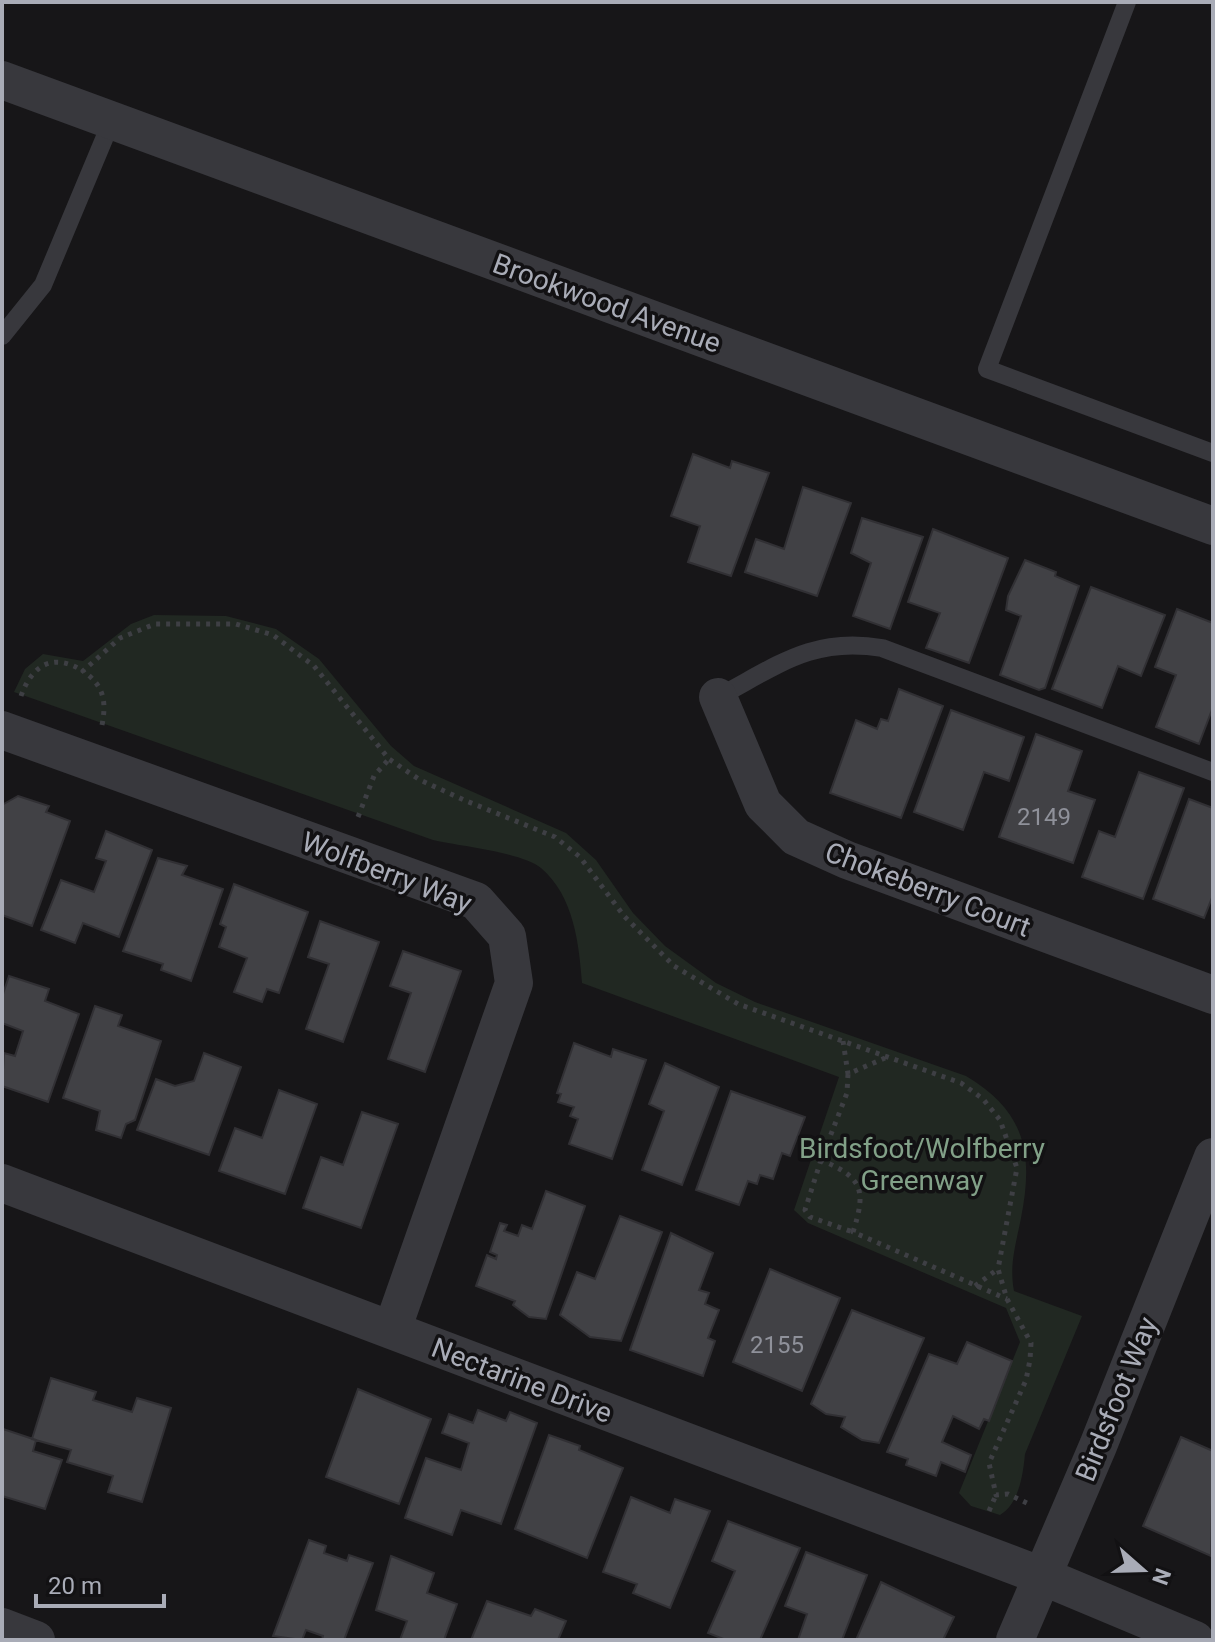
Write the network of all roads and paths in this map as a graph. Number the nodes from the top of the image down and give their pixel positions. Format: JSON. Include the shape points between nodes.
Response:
{"nodes":[{"id":1,"x":1127,"y":2,"type":"edge"},
{"id":2,"x":2,"y":80,"type":"edge"},
{"id":3,"x":112,"y":120,"type":"junction"},
{"id":4,"x":2,"y":336,"type":"edge"},
{"id":5,"x":1213,"y":453,"type":"edge"},
{"id":6,"x":1213,"y":526,"type":"edge"},
{"id":7,"x":83,"y":671,"type":"junction"},
{"id":8,"x":718,"y":697,"type":"joint"},
{"id":9,"x":3,"y":730,"type":"edge"},
{"id":10,"x":389,"y":759,"type":"junction"},
{"id":11,"x":87,"y":760,"type":"junction"},
{"id":12,"x":1213,"y":772,"type":"edge"},
{"id":13,"x":343,"y":853,"type":"junction"},
{"id":14,"x":1213,"y":995,"type":"edge"},
{"id":15,"x":842,"y":1040,"type":"junction"},
{"id":16,"x":888,"y":1057,"type":"junction"},
{"id":17,"x":848,"y":1074,"type":"junction"},
{"id":18,"x":1213,"y":1157,"type":"edge"},
{"id":19,"x":821,"y":1160,"type":"junction"},
{"id":20,"x":2,"y":1183,"type":"edge"},
{"id":21,"x":853,"y":1232,"type":"junction"},
{"id":22,"x":998,"y":1269,"type":"junction"},
{"id":23,"x":974,"y":1286,"type":"junction"},
{"id":24,"x":1007,"y":1299,"type":"junction"},
{"id":25,"x":392,"y":1330,"type":"junction"},
{"id":26,"x":1067,"y":1521,"type":"junction"},
{"id":27,"x":1042,"y":1576,"type":"junction"},
{"id":28,"x":2,"y":1627,"type":"edge"},
{"id":29,"x":36,"y":1640,"type":"edge"},
{"id":30,"x":1015,"y":1640,"type":"edge"},
{"id":31,"x":1195,"y":1640,"type":"edge"}],
"edges":[{"from":1,"to":5,"type":"lane","via":[[987,369]]},
{"from":2,"to":3,"type":"street","name":"Brookwood Avenue"},
{"from":3,"to":4,"type":"lane","via":[[43,285]]},
{"from":3,"to":6,"type":"street","name":"Brookwood Avenue"},
{"from":7,"to":9,"type":"path","via":[[53,660],[35,669]]},
{"from":7,"to":10,"type":"path","via":[[120,638],[155,624],[236,624],[273,635],[314,666]]},
{"from":7,"to":11,"type":"path","via":[[97,680],[105,710]]},
{"from":8,"to":12,"type":"lane","via":[[808,650],[848,642],[882,648]]},
{"from":8,"to":14,"type":"street","name":"Chokeberry Court","via":[[763,804],[796,837]]},
{"from":9,"to":11,"type":"street","name":"Wolfberry Way"},
{"from":10,"to":13,"type":"path","via":[[374,776]]},
{"from":10,"to":15,"type":"path","via":[[453,795],[555,837],[580,857],[645,939],[707,988]]},
{"from":11,"to":13,"type":"street","name":"Wolfberry Way"},
{"from":13,"to":25,"type":"street","name":"Wolfberry Way","via":[[476,901],[507,936],[514,983]]},
{"from":15,"to":16,"type":"path"},
{"from":15,"to":17,"type":"path"},
{"from":16,"to":17,"type":"path"},
{"from":16,"to":22,"type":"path","via":[[961,1083],[1000,1120],[1017,1168]]},
{"from":17,"to":19,"type":"path","via":[[847,1093]]},
{"from":18,"to":26,"type":"street","name":"Birdsfoot Way"},
{"from":19,"to":21,"type":"path","via":[[857,1182],[863,1197]]},
{"from":19,"to":21,"type":"path","via":[[805,1210],[810,1217]]},
{"from":20,"to":25,"type":"street","name":"Nectarine Drive"},
{"from":21,"to":23,"type":"path"},
{"from":22,"to":23,"type":"path"},
{"from":22,"to":24,"type":"path"},
{"from":23,"to":24,"type":"path"},
{"from":24,"to":26,"type":"path","via":[[1031,1343],[1026,1380],[989,1463],[996,1495],[1008,1494]]},
{"from":25,"to":27,"type":"street","name":"Nectarine Drive"},
{"from":26,"to":27,"type":"street","name":"Birdsfoot Way"},
{"from":27,"to":30,"type":"street","name":"Birdsfoot Way"},
{"from":27,"to":31,"type":"street","name":"Nectarine Drive"},
{"from":28,"to":29,"type":"street"}]}
